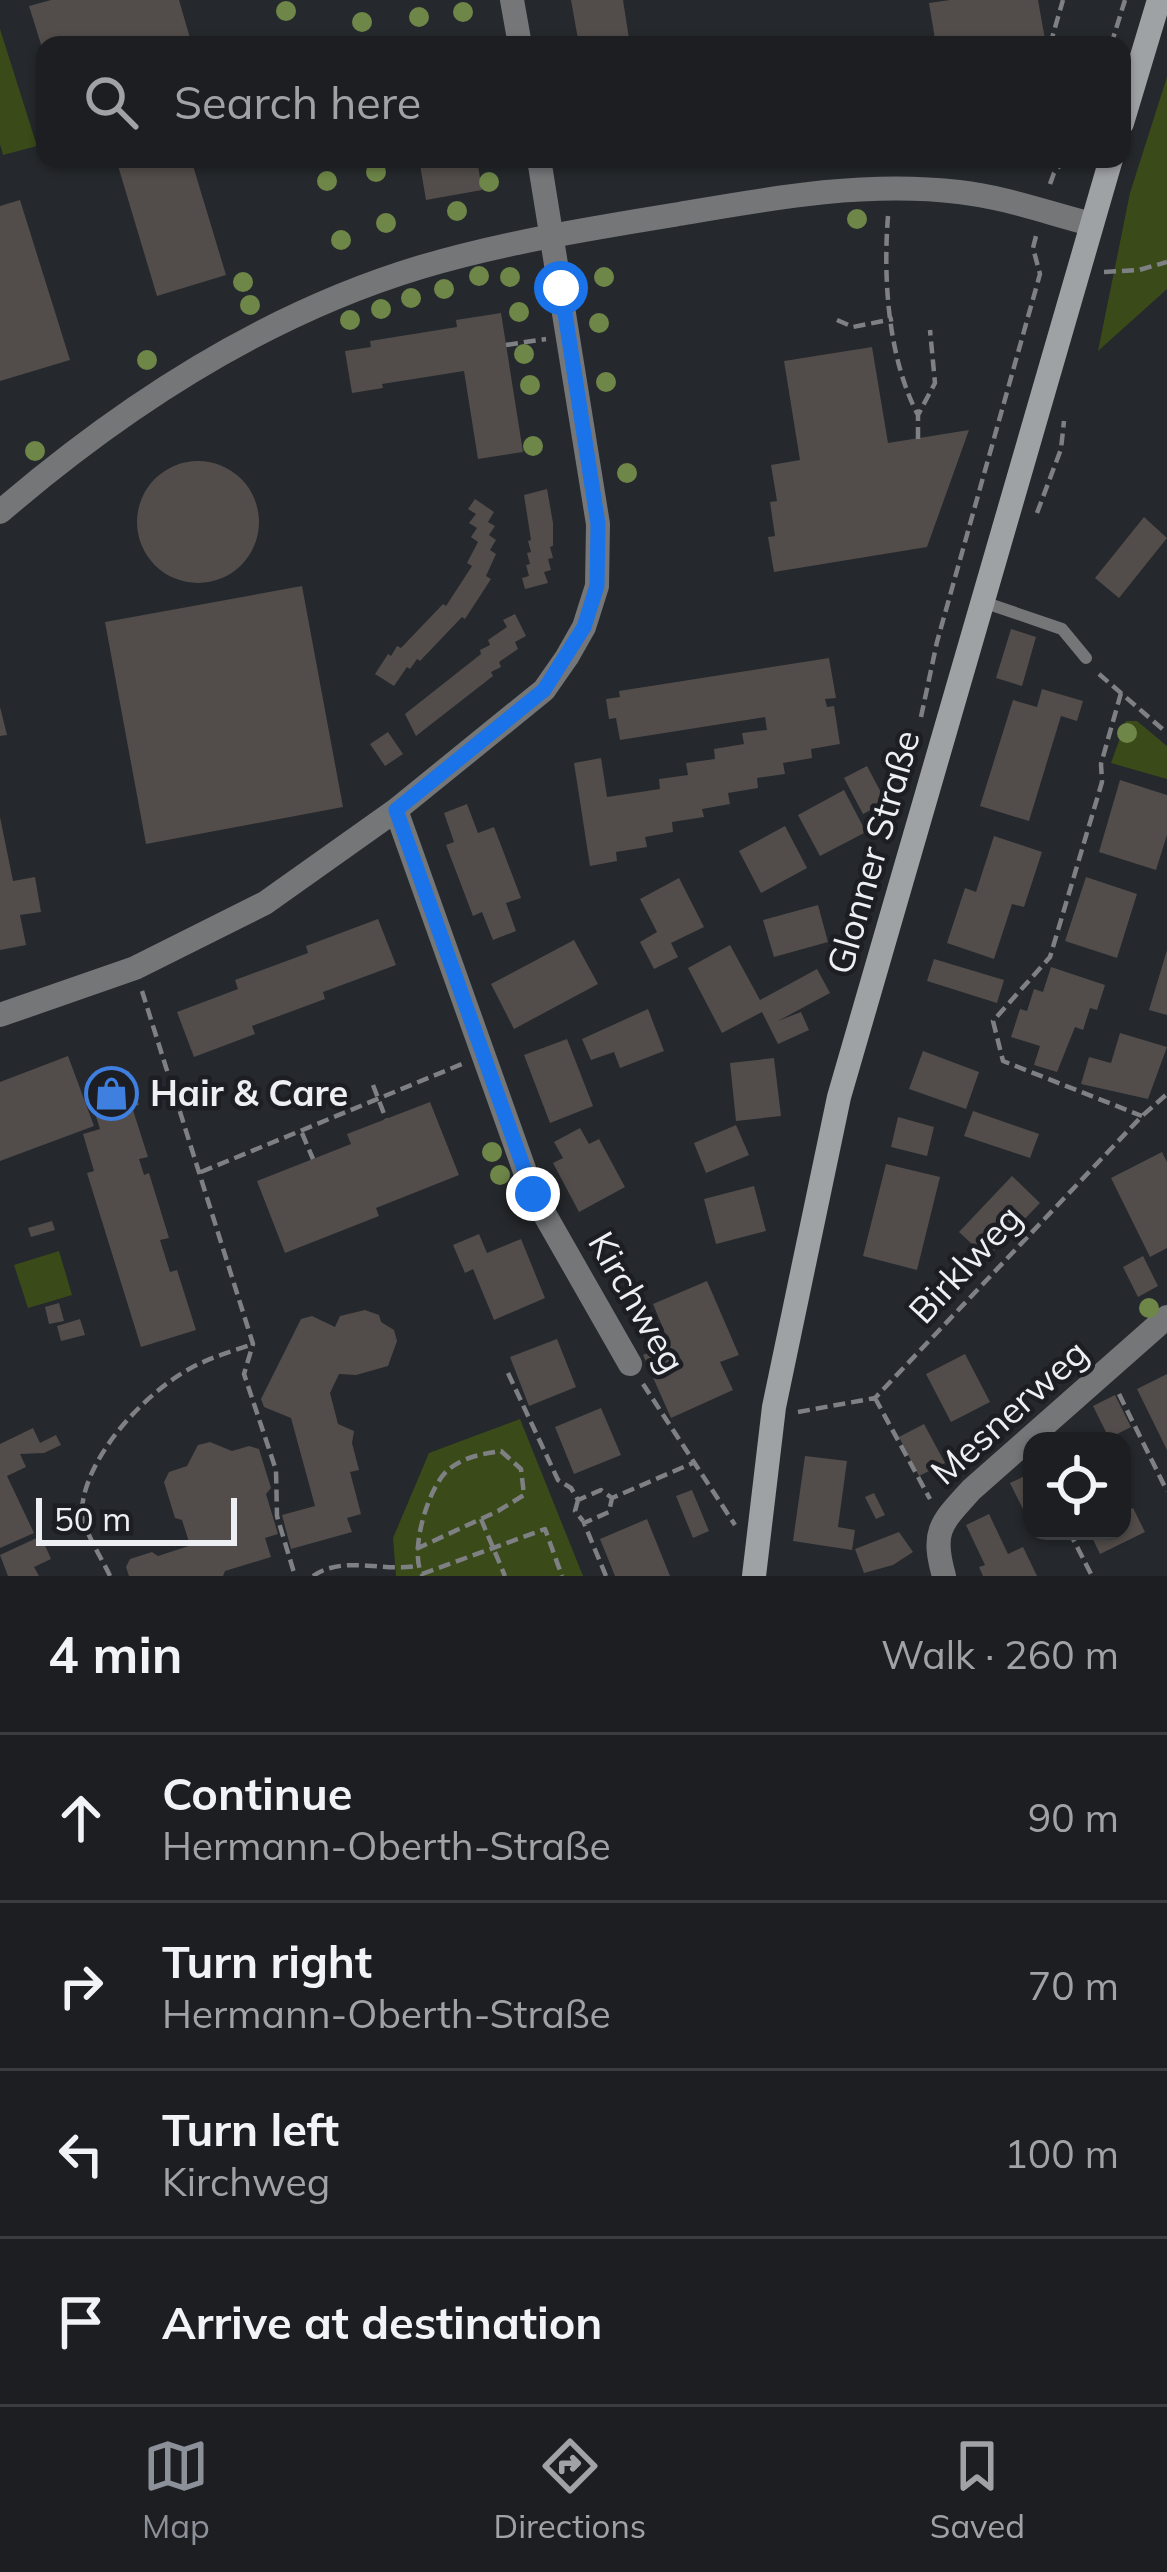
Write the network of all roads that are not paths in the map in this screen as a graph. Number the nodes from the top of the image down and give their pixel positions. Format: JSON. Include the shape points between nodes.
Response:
{"nodes":[{"id":1,"x":512,"y":0,"type":"edge"},
{"id":2,"x":1160,"y":0,"type":"edge"},
{"id":3,"x":518,"y":36,"type":"edge"},
{"id":4,"x":1131,"y":94,"type":"edge"},
{"id":5,"x":541,"y":168,"type":"edge"},
{"id":6,"x":1108,"y":168,"type":"edge"},
{"id":7,"x":1091,"y":224,"type":"junction"},
{"id":8,"x":552,"y":235,"type":"junction"},
{"id":9,"x":0,"y":512,"type":"edge"},
{"id":10,"x":982,"y":602,"type":"junction"},
{"id":11,"x":1087,"y":658,"type":"road end"},
{"id":12,"x":396,"y":810,"type":"junction"},
{"id":13,"x":0,"y":1015,"type":"edge"},
{"id":14,"x":1167,"y":1318,"type":"edge"},
{"id":15,"x":630,"y":1364,"type":"road end"},
{"id":16,"x":754,"y":1576,"type":"edge"},
{"id":17,"x":944,"y":1576,"type":"edge"}],
"edges":[{"from":1,"to":3,"type":"street"},
{"from":2,"to":4,"type":"street"},
{"from":5,"to":8,"type":"street"},
{"from":6,"to":7,"type":"street","name":"Glonner Straße"},
{"from":7,"to":8,"type":"street","via":[[960,192],[890,189],[790,195]]},
{"from":7,"to":10,"type":"street","name":"Glonner Straße"},
{"from":8,"to":9,"type":"street","via":[[424,266],[286,321],[128,412]]},
{"from":8,"to":12,"type":"street","via":[[598,524],[597,586],[584,627],[544,690]]},
{"from":10,"to":11,"type":"lane","via":[[1062,628]]},
{"from":10,"to":16,"type":"street","name":"Glonner Straße","via":[[839,1097],[774,1408]]},
{"from":12,"to":13,"type":"street","via":[[265,903],[135,968]]},
{"from":12,"to":15,"type":"street","name":"Kirchweg","via":[[533,1194]]},
{"from":14,"to":17,"type":"street","name":"Mesnerweg","via":[[943,1522],[935,1544]]}]}
